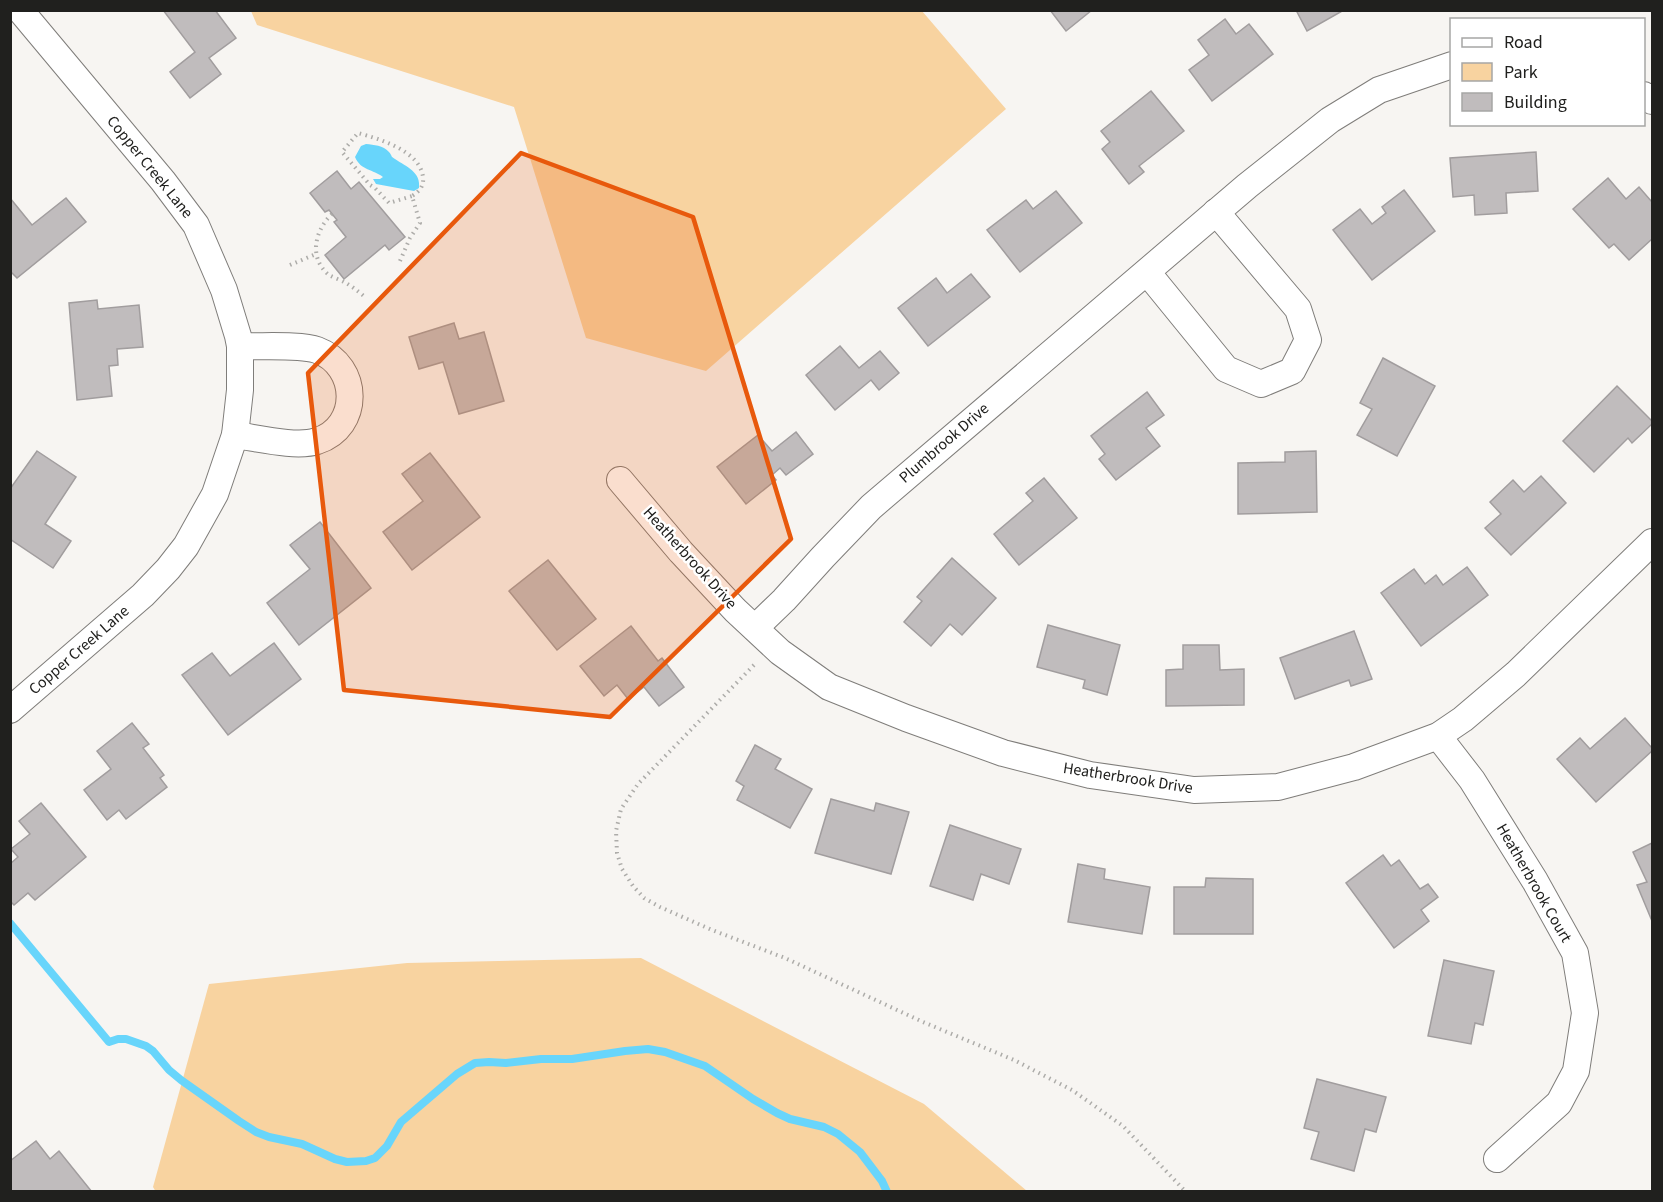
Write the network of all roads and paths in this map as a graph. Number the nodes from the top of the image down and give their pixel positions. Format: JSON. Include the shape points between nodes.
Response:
{"nodes":[{"id":1,"x":20,"y":10,"type":"edge"},
{"id":2,"x":1450,"y":66,"type":"edge"},
{"id":3,"x":412,"y":196,"type":"junction"},
{"id":4,"x":1216,"y":212,"type":"junction"},
{"id":5,"x":332,"y":214,"type":"dead end"},
{"id":6,"x":316,"y":254,"type":"junction"},
{"id":7,"x":400,"y":261,"type":"dead end"},
{"id":8,"x":290,"y":265,"type":"dead end"},
{"id":9,"x":1146,"y":272,"type":"junction"},
{"id":10,"x":365,"y":297,"type":"dead end"},
{"id":11,"x":240,"y":346,"type":"junction"},
{"id":12,"x":235,"y":435,"type":"junction"},
{"id":13,"x":620,"y":480,"type":"dead end"},
{"id":14,"x":1653,"y":542,"type":"edge"},
{"id":15,"x":764,"y":636,"type":"junction"},
{"id":16,"x":10,"y":710,"type":"edge"},
{"id":17,"x":1438,"y":736,"type":"junction"},
{"id":18,"x":1497,"y":1159,"type":"dead end"},
{"id":19,"x":1186,"y":1191,"type":"edge"}],
"edges":[{"from":1,"to":11,"type":"street","name":"Copper Creek Lane","via":[[196,225],[224,290]]},
{"from":2,"to":4,"type":"street","name":"Plumbrook Drive","via":[[1379,90],[1330,120]]},
{"from":3,"to":3,"type":"path","via":[[423,184],[423,173],[412,156],[358,133],[342,152],[370,185],[389,204]]},
{"from":3,"to":7,"type":"path","via":[[420,223]]},
{"from":4,"to":9,"type":"street","name":"Plumbrook Drive"},
{"from":4,"to":9,"type":"street","via":[[1298,309],[1308,340],[1292,371],[1261,384],[1226,369]]},
{"from":5,"to":6,"type":"path","via":[[320,230]]},
{"from":6,"to":8,"type":"path"},
{"from":6,"to":10,"type":"path","via":[[330,275]]},
{"from":9,"to":15,"type":"street","name":"Plumbrook Drive","via":[[871,507],[784,600]]},
{"from":11,"to":12,"type":"street","name":"Copper Creek Lane"},
{"from":11,"to":12,"type":"street","via":[[314,349],[326,354],[343,371],[350,394],[343,420],[327,437],[315,442]]},
{"from":12,"to":16,"type":"street","name":"Copper Creek Lane","via":[[215,494],[186,546],[168,569]]},
{"from":13,"to":15,"type":"street","name":"Heatherbrook Drive","via":[[681,552]]},
{"from":14,"to":17,"type":"street","name":"Heatherbrook Drive","via":[[1516,674]]},
{"from":15,"to":17,"type":"street","name":"Heatherbrook Drive","via":[[829,687],[1002,753],[1090,775],[1194,790],[1278,787],[1354,767]]},
{"from":15,"to":19,"type":"path","via":[[733,688],[638,784],[621,809],[617,853],[633,886],[660,907],[785,958],[1014,1060],[1072,1090],[1123,1126]]},
{"from":17,"to":18,"type":"street","name":"Heatherbrook Court","via":[[1472,780],[1575,953],[1585,1013],[1576,1071],[1559,1103]]}]}
